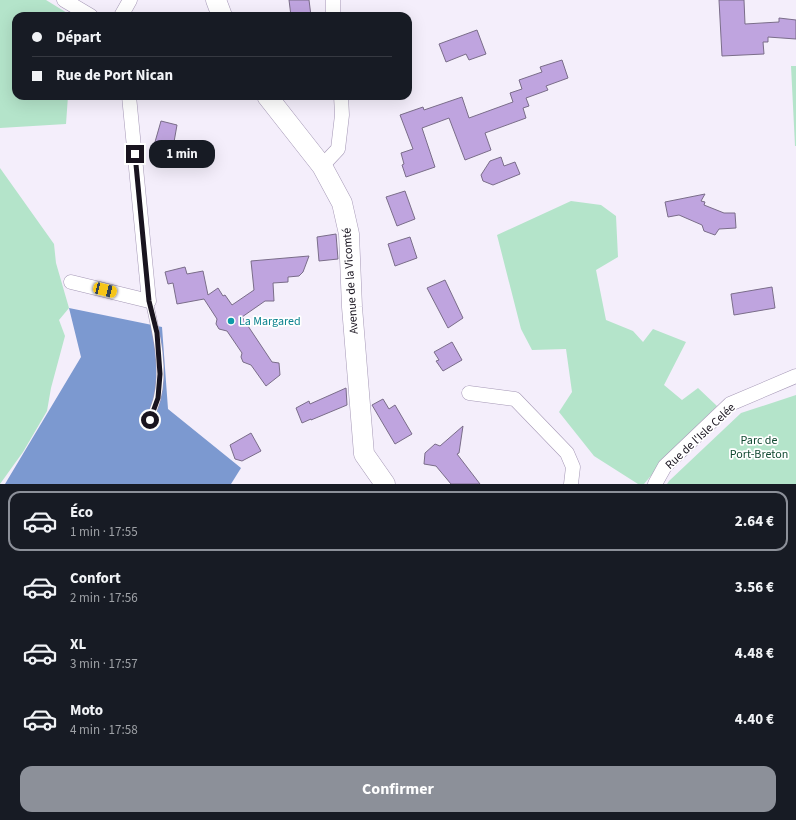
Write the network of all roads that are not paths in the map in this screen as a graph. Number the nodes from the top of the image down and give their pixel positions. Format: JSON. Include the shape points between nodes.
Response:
{"nodes":[{"id":1,"x":64,"y":0,"type":"edge"},
{"id":2,"x":130,"y":0,"type":"edge"},
{"id":3,"x":216,"y":0,"type":"edge"},
{"id":4,"x":333,"y":0,"type":"edge"},
{"id":5,"x":84,"y":12,"type":"edge"},
{"id":6,"x":123,"y":12,"type":"edge"},
{"id":7,"x":220,"y":12,"type":"edge"},
{"id":8,"x":333,"y":12,"type":"edge"},
{"id":9,"x":129,"y":100,"type":"edge"},
{"id":10,"x":270,"y":100,"type":"edge"},
{"id":11,"x":341,"y":100,"type":"edge"},
{"id":12,"x":322,"y":166,"type":"junction"},
{"id":13,"x":71,"y":282,"type":"dead end"},
{"id":14,"x":149,"y":301,"type":"junction"},
{"id":15,"x":796,"y":376,"type":"edge"},
{"id":16,"x":469,"y":393,"type":"dead end"},
{"id":17,"x":150,"y":420,"type":"dead end"},
{"id":18,"x":385,"y":484,"type":"edge"},
{"id":19,"x":571,"y":484,"type":"edge"},
{"id":20,"x":655,"y":484,"type":"edge"}],
"edges":[{"from":1,"to":5,"type":"street"},
{"from":2,"to":6,"type":"street"},
{"from":3,"to":7,"type":"main road"},
{"from":4,"to":8,"type":"street"},
{"from":9,"to":14,"type":"street"},
{"from":10,"to":12,"type":"main road","name":"Avenue de la Vicomté"},
{"from":11,"to":12,"type":"street","via":[[338,149]]},
{"from":12,"to":18,"type":"main road","name":"Avenue de la Vicomté","via":[[342,203],[349,234],[364,454]]},
{"from":13,"to":14,"type":"street"},
{"from":14,"to":17,"type":"lane","via":[[157,333],[160,374],[158,398]]},
{"from":15,"to":20,"type":"street","name":"Rue de l'Isle Celée","via":[[730,404],[665,466]]},
{"from":16,"to":19,"type":"street","via":[[514,399],[567,453],[573,467]]}]}
